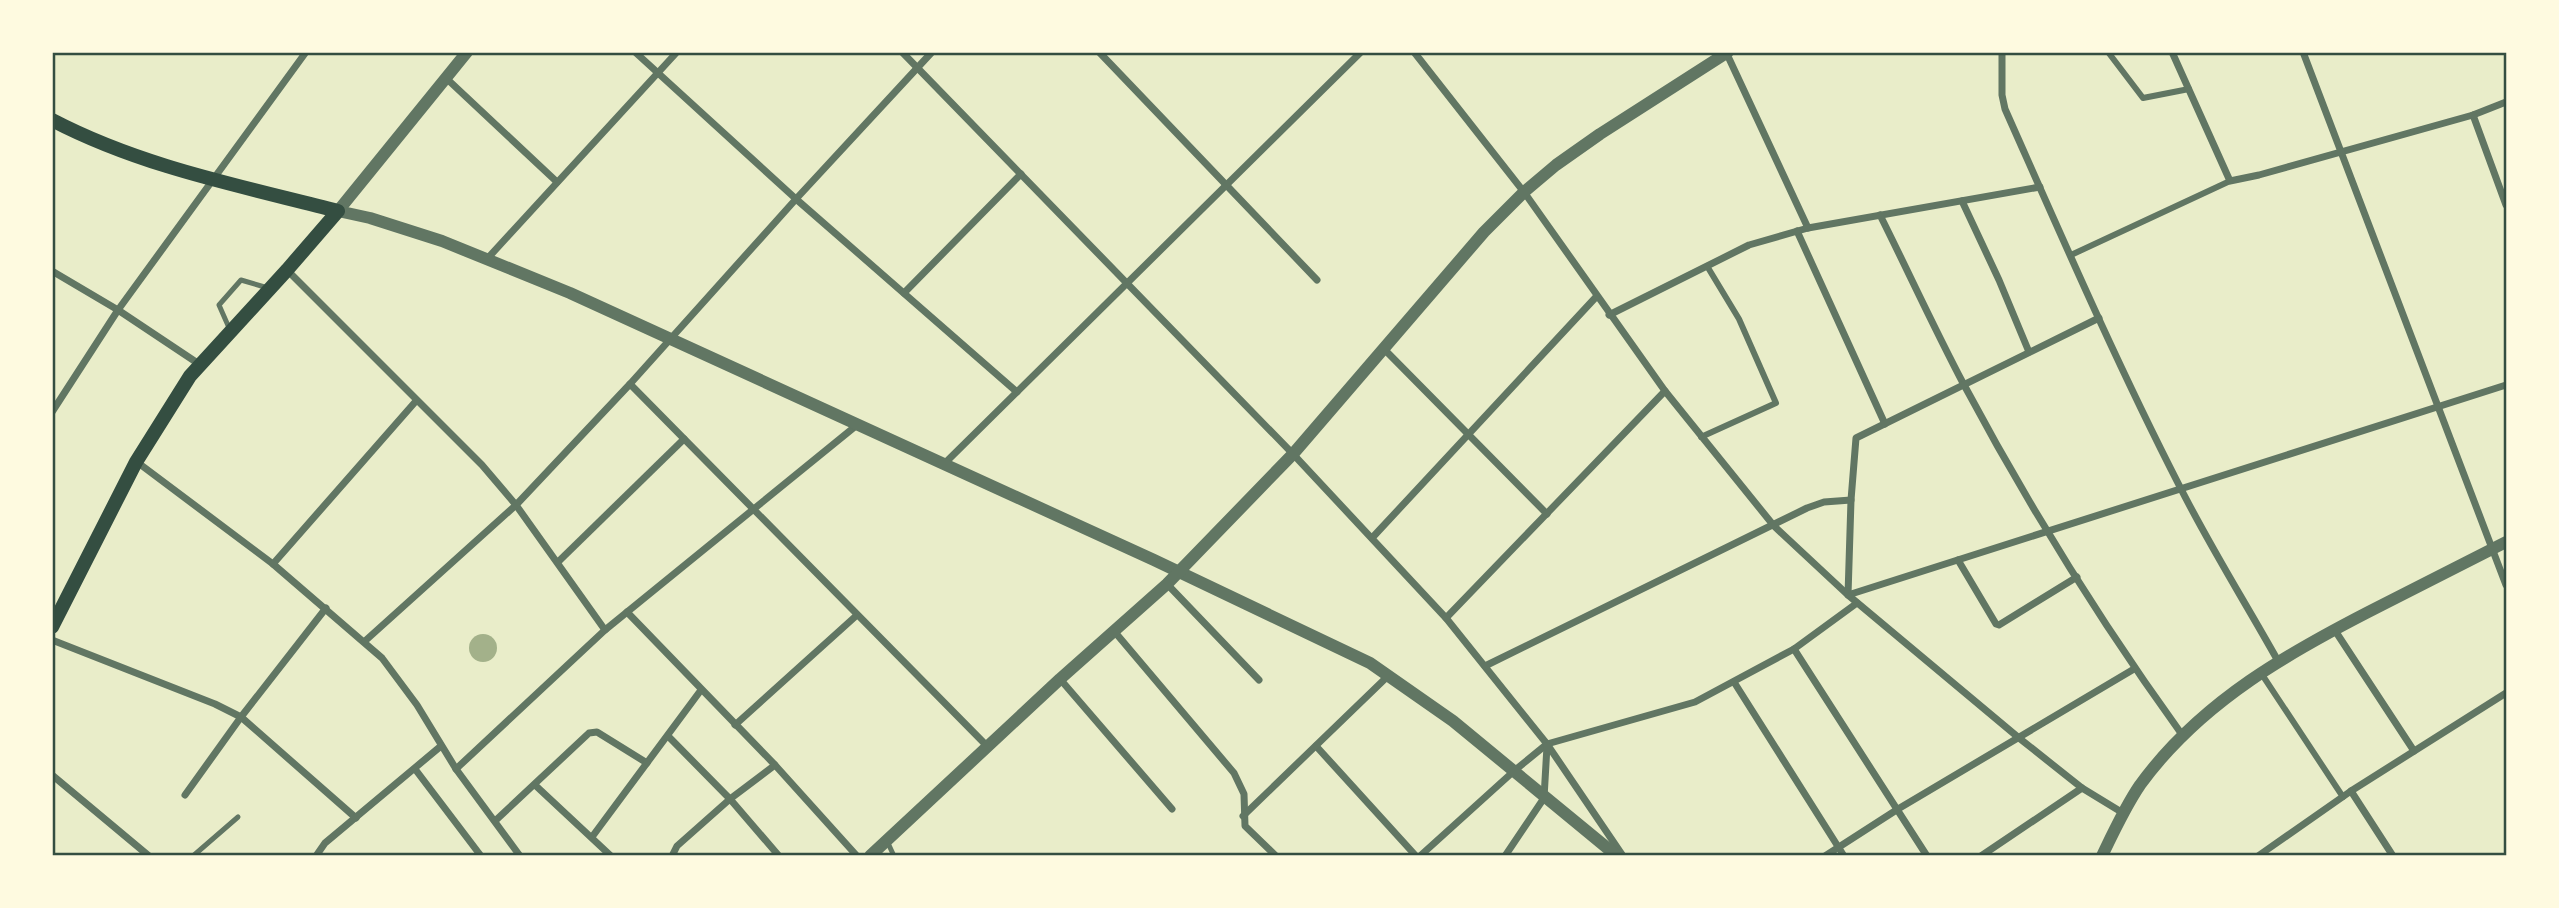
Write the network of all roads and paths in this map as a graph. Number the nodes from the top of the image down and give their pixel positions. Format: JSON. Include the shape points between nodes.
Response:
{"nodes":[{"id":1,"x":306,"y":52,"type":"edge"},
{"id":2,"x":467,"y":52,"type":"edge"},
{"id":3,"x":635,"y":52,"type":"edge"},
{"id":4,"x":677,"y":52,"type":"edge"},
{"id":5,"x":902,"y":52,"type":"edge"},
{"id":6,"x":932,"y":52,"type":"edge"},
{"id":7,"x":1099,"y":52,"type":"edge"},
{"id":8,"x":1361,"y":52,"type":"edge"},
{"id":9,"x":1414,"y":52,"type":"edge"},
{"id":10,"x":2002,"y":52,"type":"edge"},
{"id":11,"x":2108,"y":52,"type":"edge"},
{"id":12,"x":2172,"y":52,"type":"edge"},
{"id":13,"x":2304,"y":52,"type":"edge"},
{"id":14,"x":1727,"y":53,"type":"edge"},
{"id":15,"x":917,"y":67,"type":"junction"},
{"id":16,"x":658,"y":73,"type":"junction"},
{"id":17,"x":446,"y":78,"type":"junction"},
{"id":18,"x":2189,"y":89,"type":"junction"},
{"id":19,"x":2507,"y":102,"type":"edge"},
{"id":20,"x":2473,"y":115,"type":"junction"},
{"id":21,"x":52,"y":120,"type":"edge"},
{"id":22,"x":2341,"y":152,"type":"junction"},
{"id":23,"x":1021,"y":174,"type":"junction"},
{"id":24,"x":214,"y":180,"type":"junction"},
{"id":25,"x":2230,"y":181,"type":"junction"},
{"id":26,"x":558,"y":183,"type":"junction"},
{"id":27,"x":1227,"y":187,"type":"junction"},
{"id":28,"x":2040,"y":187,"type":"junction"},
{"id":29,"x":1524,"y":192,"type":"junction"},
{"id":30,"x":796,"y":199,"type":"junction"},
{"id":31,"x":1962,"y":201,"type":"junction"},
{"id":32,"x":2507,"y":205,"type":"edge"},
{"id":33,"x":338,"y":211,"type":"junction"},
{"id":34,"x":1880,"y":215,"type":"junction"},
{"id":35,"x":1808,"y":228,"type":"junction"},
{"id":36,"x":1797,"y":231,"type":"junction"},
{"id":37,"x":2071,"y":255,"type":"junction"},
{"id":38,"x":487,"y":259,"type":"junction"},
{"id":39,"x":1707,"y":266,"type":"junction"},
{"id":40,"x":287,"y":270,"type":"junction"},
{"id":41,"x":52,"y":271,"type":"edge"},
{"id":42,"x":1317,"y":280,"type":"dead end"},
{"id":43,"x":1126,"y":283,"type":"junction"},
{"id":44,"x":270,"y":288,"type":"junction"},
{"id":45,"x":904,"y":293,"type":"junction"},
{"id":46,"x":1596,"y":297,"type":"junction"},
{"id":47,"x":118,"y":310,"type":"junction"},
{"id":48,"x":1609,"y":315,"type":"junction"},
{"id":49,"x":2099,"y":318,"type":"junction"},
{"id":50,"x":230,"y":330,"type":"junction"},
{"id":51,"x":669,"y":340,"type":"junction"},
{"id":52,"x":1385,"y":350,"type":"junction"},
{"id":53,"x":2029,"y":352,"type":"junction"},
{"id":54,"x":199,"y":365,"type":"junction"},
{"id":55,"x":1964,"y":383,"type":"junction"},
{"id":56,"x":630,"y":384,"type":"junction"},
{"id":57,"x":2507,"y":385,"type":"edge"},
{"id":58,"x":1017,"y":391,"type":"junction"},
{"id":59,"x":1665,"y":391,"type":"junction"},
{"id":60,"x":416,"y":401,"type":"junction"},
{"id":61,"x":54,"y":407,"type":"edge"},
{"id":62,"x":2440,"y":408,"type":"junction"},
{"id":63,"x":1885,"y":424,"type":"junction"},
{"id":64,"x":857,"y":425,"type":"junction"},
{"id":65,"x":1469,"y":435,"type":"junction"},
{"id":66,"x":1701,"y":438,"type":"junction"},
{"id":67,"x":684,"y":439,"type":"junction"},
{"id":68,"x":1293,"y":454,"type":"junction"},
{"id":69,"x":136,"y":462,"type":"junction"},
{"id":70,"x":944,"y":465,"type":"junction"},
{"id":71,"x":2180,"y":488,"type":"junction"},
{"id":72,"x":1850,"y":500,"type":"junction"},
{"id":73,"x":516,"y":505,"type":"junction"},
{"id":74,"x":753,"y":510,"type":"junction"},
{"id":75,"x":1547,"y":514,"type":"junction"},
{"id":76,"x":1773,"y":526,"type":"junction"},
{"id":77,"x":2048,"y":532,"type":"junction"},
{"id":78,"x":1372,"y":538,"type":"junction"},
{"id":79,"x":2507,"y":542,"type":"edge"},
{"id":80,"x":2493,"y":549,"type":"junction"},
{"id":81,"x":1958,"y":560,"type":"junction"},
{"id":82,"x":558,"y":562,"type":"junction"},
{"id":83,"x":272,"y":564,"type":"junction"},
{"id":84,"x":1179,"y":571,"type":"junction"},
{"id":85,"x":2077,"y":578,"type":"junction"},
{"id":86,"x":1167,"y":584,"type":"junction"},
{"id":87,"x":2507,"y":585,"type":"edge"},
{"id":88,"x":1847,"y":595,"type":"junction"},
{"id":89,"x":1857,"y":603,"type":"junction"},
{"id":90,"x":326,"y":608,"type":"junction"},
{"id":91,"x":627,"y":612,"type":"junction"},
{"id":92,"x":857,"y":615,"type":"junction"},
{"id":93,"x":1446,"y":618,"type":"junction"},
{"id":94,"x":52,"y":627,"type":"edge"},
{"id":95,"x":2334,"y":629,"type":"junction"},
{"id":96,"x":605,"y":630,"type":"junction"},
{"id":97,"x":1114,"y":631,"type":"junction"},
{"id":98,"x":52,"y":639,"type":"edge"},
{"id":99,"x":365,"y":642,"type":"junction"},
{"id":100,"x":1794,"y":649,"type":"junction"},
{"id":101,"x":2278,"y":661,"type":"junction"},
{"id":102,"x":1485,"y":666,"type":"junction"},
{"id":103,"x":2134,"y":669,"type":"junction"},
{"id":104,"x":2260,"y":671,"type":"junction"},
{"id":105,"x":1390,"y":675,"type":"junction"},
{"id":106,"x":1060,"y":679,"type":"junction"},
{"id":107,"x":1259,"y":680,"type":"dead end"},
{"id":108,"x":1734,"y":682,"type":"junction"},
{"id":109,"x":701,"y":690,"type":"junction"},
{"id":110,"x":2507,"y":693,"type":"edge"},
{"id":111,"x":241,"y":717,"type":"junction"},
{"id":112,"x":735,"y":725,"type":"junction"},
{"id":113,"x":668,"y":736,"type":"junction"},
{"id":114,"x":2183,"y":737,"type":"junction"},
{"id":115,"x":2020,"y":738,"type":"junction"},
{"id":116,"x":1547,"y":744,"type":"junction"},
{"id":117,"x":441,"y":746,"type":"junction"},
{"id":118,"x":1316,"y":746,"type":"junction"},
{"id":119,"x":988,"y":747,"type":"junction"},
{"id":120,"x":2414,"y":751,"type":"junction"},
{"id":121,"x":647,"y":764,"type":"junction"},
{"id":122,"x":775,"y":765,"type":"junction"},
{"id":123,"x":415,"y":769,"type":"junction"},
{"id":124,"x":456,"y":769,"type":"junction"},
{"id":125,"x":1514,"y":771,"type":"junction"},
{"id":126,"x":52,"y":775,"type":"edge"},
{"id":127,"x":535,"y":785,"type":"junction"},
{"id":128,"x":2082,"y":788,"type":"junction"},
{"id":129,"x":2351,"y":791,"type":"junction"},
{"id":130,"x":185,"y":796,"type":"dead end"},
{"id":131,"x":2343,"y":797,"type":"junction"},
{"id":132,"x":1544,"y":798,"type":"junction"},
{"id":133,"x":730,"y":799,"type":"junction"},
{"id":134,"x":1172,"y":809,"type":"dead end"},
{"id":135,"x":1898,"y":809,"type":"junction"},
{"id":136,"x":2123,"y":813,"type":"junction"},
{"id":137,"x":1243,"y":816,"type":"junction"},
{"id":138,"x":238,"y":817,"type":"dead end"},
{"id":139,"x":356,"y":818,"type":"junction"},
{"id":140,"x":495,"y":821,"type":"junction"},
{"id":141,"x":592,"y":837,"type":"junction"},
{"id":142,"x":887,"y":841,"type":"junction"},
{"id":143,"x":1839,"y":847,"type":"junction"},
{"id":144,"x":149,"y":856,"type":"edge"},
{"id":145,"x":193,"y":856,"type":"edge"},
{"id":146,"x":316,"y":856,"type":"edge"},
{"id":147,"x":481,"y":856,"type":"edge"},
{"id":148,"x":520,"y":856,"type":"edge"},
{"id":149,"x":611,"y":856,"type":"edge"},
{"id":150,"x":672,"y":856,"type":"edge"},
{"id":151,"x":779,"y":856,"type":"edge"},
{"id":152,"x":857,"y":856,"type":"edge"},
{"id":153,"x":870,"y":856,"type":"edge"},
{"id":154,"x":894,"y":856,"type":"edge"},
{"id":155,"x":1276,"y":856,"type":"edge"},
{"id":156,"x":1418,"y":856,"type":"edge"},
{"id":157,"x":1505,"y":856,"type":"edge"},
{"id":158,"x":1617,"y":856,"type":"edge"},
{"id":159,"x":1623,"y":856,"type":"edge"},
{"id":160,"x":1825,"y":856,"type":"edge"},
{"id":161,"x":1844,"y":856,"type":"edge"},
{"id":162,"x":1927,"y":856,"type":"edge"},
{"id":163,"x":1981,"y":856,"type":"edge"},
{"id":164,"x":2102,"y":856,"type":"edge"},
{"id":165,"x":2258,"y":856,"type":"edge"},
{"id":166,"x":2393,"y":856,"type":"edge"}],
"edges":[{"from":1,"to":24,"type":"street"},
{"from":2,"to":17,"type":"street"},
{"from":3,"to":16,"type":"street"},
{"from":4,"to":16,"type":"street"},
{"from":5,"to":15,"type":"street"},
{"from":6,"to":15,"type":"street"},
{"from":7,"to":27,"type":"street"},
{"from":8,"to":27,"type":"street"},
{"from":9,"to":29,"type":"street"},
{"from":10,"to":28,"type":"street","via":[[2005,109]]},
{"from":11,"to":18,"type":"street","via":[[2143,98]]},
{"from":12,"to":18,"type":"street"},
{"from":13,"to":22,"type":"street"},
{"from":14,"to":29,"type":"street","via":[[1600,134]]},
{"from":14,"to":35,"type":"street"},
{"from":15,"to":23,"type":"street"},
{"from":15,"to":30,"type":"street"},
{"from":16,"to":26,"type":"street"},
{"from":16,"to":30,"type":"street"},
{"from":17,"to":26,"type":"street"},
{"from":17,"to":33,"type":"street"},
{"from":18,"to":25,"type":"street"},
{"from":19,"to":20,"type":"street"},
{"from":20,"to":22,"type":"street"},
{"from":20,"to":32,"type":"street"},
{"from":21,"to":24,"type":"main road","via":[[122,153]]},
{"from":22,"to":25,"type":"street"},
{"from":22,"to":62,"type":"street"},
{"from":23,"to":43,"type":"street"},
{"from":23,"to":45,"type":"street"},
{"from":24,"to":33,"type":"main road"},
{"from":24,"to":47,"type":"street"},
{"from":25,"to":37,"type":"street"},
{"from":26,"to":38,"type":"street"},
{"from":27,"to":42,"type":"street"},
{"from":27,"to":43,"type":"street"},
{"from":28,"to":31,"type":"street"},
{"from":28,"to":37,"type":"street"},
{"from":29,"to":46,"type":"street"},
{"from":29,"to":52,"type":"street"},
{"from":30,"to":45,"type":"street"},
{"from":30,"to":51,"type":"street"},
{"from":31,"to":34,"type":"street"},
{"from":31,"to":53,"type":"street"},
{"from":33,"to":38,"type":"street","via":[[412,231]]},
{"from":33,"to":40,"type":"main road"},
{"from":34,"to":35,"type":"street"},
{"from":34,"to":55,"type":"street"},
{"from":35,"to":36,"type":"street"},
{"from":36,"to":39,"type":"street","via":[[1761,240]]},
{"from":36,"to":63,"type":"street"},
{"from":37,"to":49,"type":"street"},
{"from":38,"to":51,"type":"street"},
{"from":39,"to":48,"type":"street"},
{"from":39,"to":66,"type":"street","via":[[1739,319],[1776,403]]},
{"from":40,"to":44,"type":"main road"},
{"from":40,"to":60,"type":"street"},
{"from":41,"to":47,"type":"street"},
{"from":43,"to":58,"type":"street"},
{"from":43,"to":68,"type":"street"},
{"from":44,"to":50,"type":"main road"},
{"from":44,"to":50,"type":"lane","via":[[241,280],[219,306]]},
{"from":45,"to":58,"type":"street"},
{"from":46,"to":48,"type":"street"},
{"from":46,"to":65,"type":"street"},
{"from":47,"to":54,"type":"street"},
{"from":47,"to":61,"type":"street"},
{"from":48,"to":59,"type":"street"},
{"from":49,"to":53,"type":"street"},
{"from":49,"to":71,"type":"street"},
{"from":50,"to":54,"type":"main road"},
{"from":51,"to":56,"type":"street"},
{"from":51,"to":64,"type":"street"},
{"from":52,"to":65,"type":"street"},
{"from":52,"to":68,"type":"street"},
{"from":53,"to":55,"type":"street"},
{"from":54,"to":69,"type":"main road"},
{"from":55,"to":63,"type":"street"},
{"from":55,"to":77,"type":"street"},
{"from":56,"to":67,"type":"street"},
{"from":56,"to":73,"type":"street"},
{"from":57,"to":62,"type":"street"},
{"from":58,"to":70,"type":"street"},
{"from":59,"to":66,"type":"street"},
{"from":59,"to":75,"type":"street"},
{"from":60,"to":73,"type":"street"},
{"from":60,"to":83,"type":"street"},
{"from":62,"to":71,"type":"street"},
{"from":62,"to":80,"type":"street"},
{"from":63,"to":72,"type":"street","via":[[1854,441]]},
{"from":64,"to":70,"type":"street"},
{"from":64,"to":74,"type":"street"},
{"from":65,"to":75,"type":"street"},
{"from":65,"to":78,"type":"street"},
{"from":66,"to":76,"type":"street"},
{"from":67,"to":74,"type":"street"},
{"from":67,"to":82,"type":"street"},
{"from":68,"to":78,"type":"street"},
{"from":68,"to":84,"type":"street"},
{"from":69,"to":83,"type":"street"},
{"from":69,"to":94,"type":"main road"},
{"from":70,"to":84,"type":"street"},
{"from":71,"to":77,"type":"street"},
{"from":71,"to":101,"type":"street"},
{"from":72,"to":76,"type":"street","via":[[1817,504]]},
{"from":72,"to":88,"type":"street"},
{"from":73,"to":82,"type":"street"},
{"from":73,"to":99,"type":"street"},
{"from":74,"to":91,"type":"street"},
{"from":74,"to":92,"type":"street"},
{"from":75,"to":93,"type":"street"},
{"from":76,"to":88,"type":"street"},
{"from":76,"to":102,"type":"street"},
{"from":77,"to":81,"type":"street"},
{"from":77,"to":85,"type":"street"},
{"from":78,"to":93,"type":"street"},
{"from":79,"to":80,"type":"street"},
{"from":80,"to":87,"type":"street"},
{"from":80,"to":95,"type":"street"},
{"from":81,"to":85,"type":"street","via":[[1999,625]]},
{"from":81,"to":88,"type":"street"},
{"from":82,"to":96,"type":"street"},
{"from":83,"to":90,"type":"street"},
{"from":84,"to":86,"type":"street"},
{"from":84,"to":105,"type":"street"},
{"from":85,"to":103,"type":"street"},
{"from":86,"to":97,"type":"street"},
{"from":86,"to":107,"type":"street"},
{"from":88,"to":89,"type":"street"},
{"from":89,"to":100,"type":"street"},
{"from":89,"to":115,"type":"street"},
{"from":90,"to":99,"type":"street"},
{"from":90,"to":111,"type":"street"},
{"from":91,"to":96,"type":"street"},
{"from":91,"to":109,"type":"street"},
{"from":92,"to":112,"type":"street"},
{"from":92,"to":119,"type":"street"},
{"from":93,"to":102,"type":"street"},
{"from":95,"to":101,"type":"street"},
{"from":95,"to":120,"type":"street"},
{"from":96,"to":124,"type":"street"},
{"from":97,"to":106,"type":"street"},
{"from":97,"to":137,"type":"street","via":[[1234,773],[1244,794]]},
{"from":98,"to":111,"type":"street"},
{"from":99,"to":117,"type":"street","via":[[402,683]]},
{"from":100,"to":108,"type":"street"},
{"from":100,"to":135,"type":"street"},
{"from":101,"to":104,"type":"street"},
{"from":102,"to":116,"type":"street"},
{"from":103,"to":114,"type":"street"},
{"from":103,"to":115,"type":"street"},
{"from":104,"to":114,"type":"street"},
{"from":104,"to":131,"type":"street"},
{"from":105,"to":118,"type":"street"},
{"from":105,"to":125,"type":"street"},
{"from":106,"to":119,"type":"street"},
{"from":106,"to":134,"type":"street"},
{"from":108,"to":116,"type":"street","via":[[1695,702]]},
{"from":108,"to":143,"type":"street"},
{"from":109,"to":112,"type":"street"},
{"from":109,"to":113,"type":"street"},
{"from":110,"to":120,"type":"street"},
{"from":111,"to":130,"type":"street"},
{"from":111,"to":139,"type":"street"},
{"from":112,"to":122,"type":"street"},
{"from":113,"to":121,"type":"street"},
{"from":113,"to":133,"type":"street"},
{"from":114,"to":136,"type":"street","via":[[2152,769]]},
{"from":115,"to":128,"type":"street"},
{"from":115,"to":135,"type":"street"},
{"from":116,"to":125,"type":"street"},
{"from":116,"to":132,"type":"street"},
{"from":116,"to":159,"type":"street"},
{"from":117,"to":123,"type":"street"},
{"from":117,"to":124,"type":"street"},
{"from":118,"to":137,"type":"street"},
{"from":118,"to":156,"type":"street"},
{"from":119,"to":142,"type":"street"},
{"from":120,"to":129,"type":"street"},
{"from":121,"to":127,"type":"street","via":[[597,733],[589,733]]},
{"from":121,"to":141,"type":"street"},
{"from":122,"to":133,"type":"street"},
{"from":122,"to":152,"type":"street"},
{"from":123,"to":139,"type":"street"},
{"from":123,"to":147,"type":"street"},
{"from":124,"to":140,"type":"street"},
{"from":125,"to":132,"type":"street"},
{"from":125,"to":156,"type":"street"},
{"from":126,"to":144,"type":"street"},
{"from":127,"to":140,"type":"street"},
{"from":127,"to":141,"type":"street"},
{"from":128,"to":136,"type":"street"},
{"from":128,"to":163,"type":"street"},
{"from":129,"to":131,"type":"street"},
{"from":129,"to":166,"type":"street"},
{"from":131,"to":165,"type":"street"},
{"from":132,"to":157,"type":"street"},
{"from":132,"to":158,"type":"street"},
{"from":133,"to":150,"type":"street","via":[[677,846]]},
{"from":133,"to":151,"type":"street"},
{"from":135,"to":143,"type":"street"},
{"from":135,"to":162,"type":"street"},
{"from":136,"to":164,"type":"street"},
{"from":137,"to":155,"type":"street","via":[[1245,826]]},
{"from":138,"to":145,"type":"lane"},
{"from":139,"to":146,"type":"street"},
{"from":140,"to":148,"type":"street"},
{"from":141,"to":149,"type":"street"},
{"from":142,"to":153,"type":"street"},
{"from":142,"to":154,"type":"lane"},
{"from":143,"to":160,"type":"street"},
{"from":143,"to":161,"type":"street"}]}
